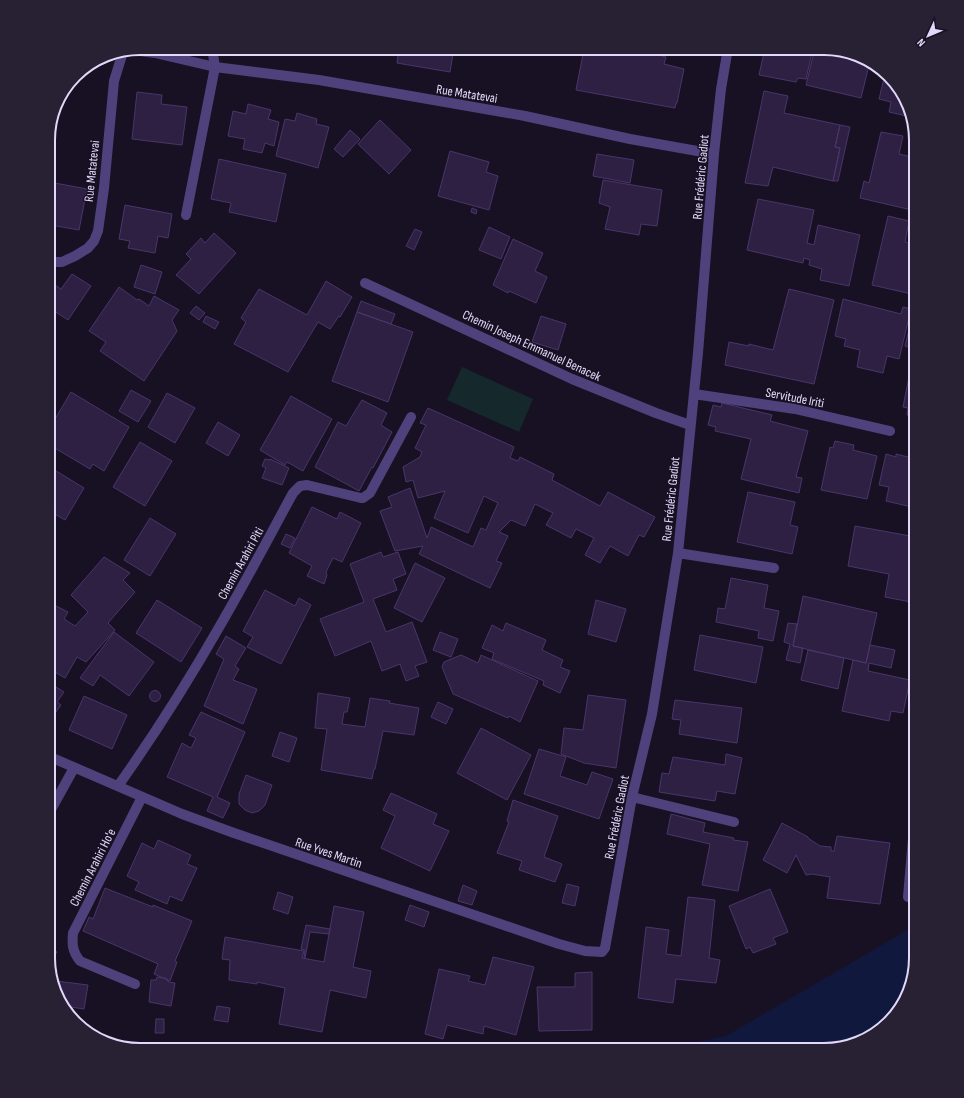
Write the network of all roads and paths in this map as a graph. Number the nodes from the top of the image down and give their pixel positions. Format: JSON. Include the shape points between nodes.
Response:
{"nodes":[{"id":1,"x":164,"y":55,"type":"edge"},
{"id":2,"x":213,"y":55,"type":"edge"},
{"id":3,"x":727,"y":55,"type":"edge"},
{"id":4,"x":121,"y":57,"type":"edge"},
{"id":5,"x":215,"y":67,"type":"junction"},
{"id":6,"x":714,"y":154,"type":"junction"},
{"id":7,"x":186,"y":215,"type":"dead end"},
{"id":8,"x":55,"y":262,"type":"edge"},
{"id":9,"x":365,"y":283,"type":"dead end"},
{"id":10,"x":694,"y":394,"type":"junction"},
{"id":11,"x":411,"y":417,"type":"dead end"},
{"id":12,"x":690,"y":425,"type":"junction"},
{"id":13,"x":890,"y":431,"type":"dead end"},
{"id":14,"x":678,"y":553,"type":"junction"},
{"id":15,"x":774,"y":568,"type":"dead end"},
{"id":16,"x":55,"y":759,"type":"edge"},
{"id":17,"x":74,"y":768,"type":"junction"},
{"id":18,"x":118,"y":786,"type":"junction"},
{"id":19,"x":142,"y":797,"type":"junction"},
{"id":20,"x":632,"y":797,"type":"junction"},
{"id":21,"x":55,"y":802,"type":"edge"},
{"id":22,"x":734,"y":822,"type":"dead end"},
{"id":23,"x":909,"y":885,"type":"edge"},
{"id":24,"x":908,"y":897,"type":"dead end"},
{"id":25,"x":605,"y":948,"type":"joint"},
{"id":26,"x":135,"y":984,"type":"dead end"}],
"edges":[{"from":1,"to":5,"type":"street","name":"Rue Matatevai"},
{"from":2,"to":5,"type":"street"},
{"from":3,"to":6,"type":"street","name":"Rue Frédéric Gadiot"},
{"from":4,"to":8,"type":"street","name":"Rue Matatevai","via":[[114,81],[98,231],[94,241],[76,256]]},
{"from":5,"to":6,"type":"street","name":"Rue Matatevai","via":[[319,80],[525,116]]},
{"from":5,"to":7,"type":"street"},
{"from":6,"to":10,"type":"street","name":"Rue Frédéric Gadiot"},
{"from":9,"to":12,"type":"street","name":"Chemin Joseph Emmanuel Benacek","via":[[572,379]]},
{"from":10,"to":12,"type":"street","name":"Rue Frédéric Gadiot"},
{"from":10,"to":13,"type":"street","name":"Servitude Iriti","via":[[795,409]]},
{"from":11,"to":18,"type":"street","name":"Chemin Arahiri Piti","via":[[370,493],[365,497],[307,485],[300,486],[293,493],[190,677]]},
{"from":12,"to":14,"type":"street","name":"Rue Frédéric Gadiot"},
{"from":14,"to":15,"type":"street"},
{"from":14,"to":20,"type":"street","name":"Rue Frédéric Gadiot","via":[[652,714]]},
{"from":16,"to":17,"type":"street","name":"Rue Yves Martin"},
{"from":17,"to":18,"type":"street","name":"Rue Yves Martin"},
{"from":17,"to":21,"type":"street"},
{"from":18,"to":19,"type":"street","name":"Rue Yves Martin"},
{"from":19,"to":25,"type":"street","name":"Rue Yves Martin","via":[[234,833],[559,944],[585,951],[602,952]]},
{"from":19,"to":26,"type":"street","name":"Chemin Arahiri Ho'e","via":[[73,933],[72,945],[74,954],[80,960]]},
{"from":20,"to":22,"type":"street"},
{"from":20,"to":25,"type":"street","name":"Rue Frédéric Gadiot"},
{"from":23,"to":24,"type":"street"}]}
